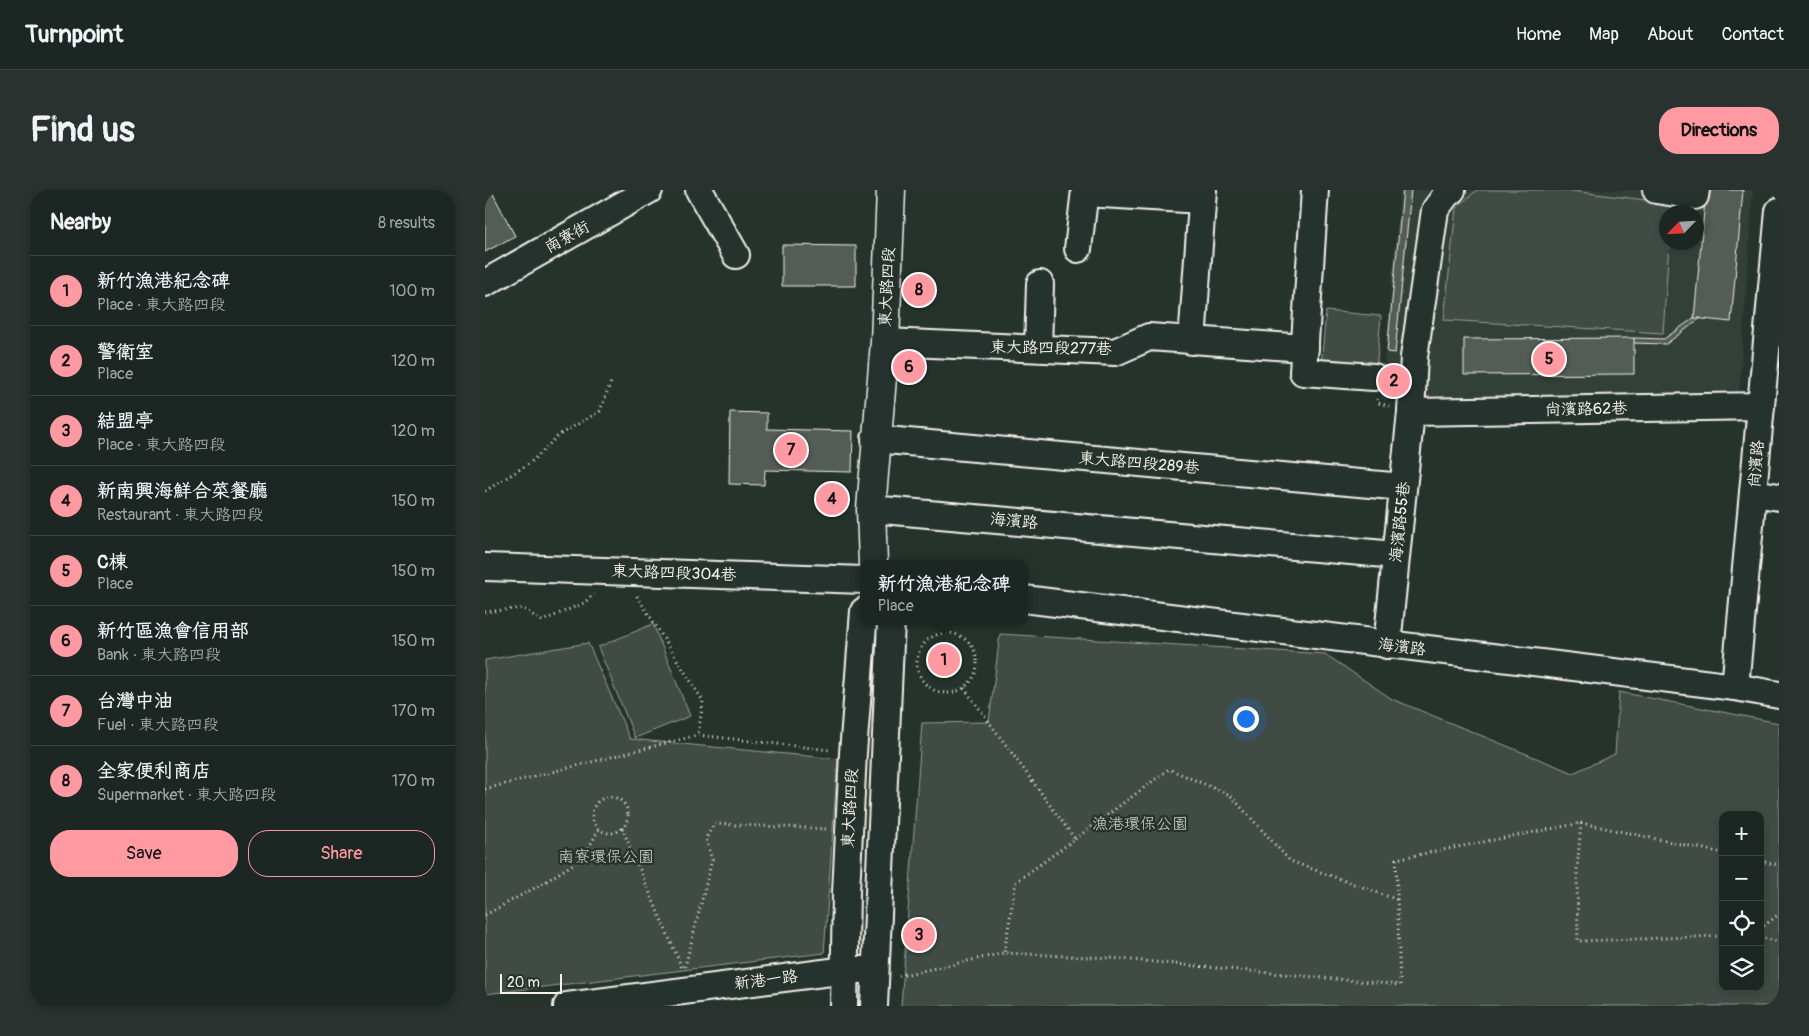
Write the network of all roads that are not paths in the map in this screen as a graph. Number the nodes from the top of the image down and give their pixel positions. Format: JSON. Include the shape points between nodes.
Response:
{"nodes":[{"id":1,"x":648,"y":190,"type":"edge"},
{"id":2,"x":699,"y":190,"type":"edge"},
{"id":3,"x":891,"y":190,"type":"edge"},
{"id":4,"x":1315,"y":190,"type":"edge"},
{"id":5,"x":1656,"y":190,"type":"edge"},
{"id":6,"x":1696,"y":190,"type":"edge"},
{"id":7,"x":1085,"y":191,"type":"edge"},
{"id":8,"x":1446,"y":192,"type":"edge"},
{"id":9,"x":1203,"y":195,"type":"edge"},
{"id":10,"x":1779,"y":211,"type":"edge"},
{"id":11,"x":1078,"y":249,"type":"dead end"},
{"id":12,"x":736,"y":255,"type":"dead end"},
{"id":13,"x":485,"y":283,"type":"edge"},
{"id":14,"x":1040,"y":284,"type":"dead end"},
{"id":15,"x":1192,"y":341,"type":"junction"},
{"id":16,"x":885,"y":342,"type":"junction"},
{"id":17,"x":1038,"y":348,"type":"junction"},
{"id":18,"x":1305,"y":348,"type":"junction"},
{"id":19,"x":1374,"y":377,"type":"dead end"},
{"id":20,"x":1412,"y":406,"type":"junction"},
{"id":21,"x":1761,"y":406,"type":"junction"},
{"id":22,"x":875,"y":439,"type":"junction"},
{"id":23,"x":1403,"y":487,"type":"junction"},
{"id":24,"x":1753,"y":493,"type":"junction"},
{"id":25,"x":1779,"y":497,"type":"edge"},
{"id":26,"x":871,"y":508,"type":"junction"},
{"id":27,"x":1396,"y":555,"type":"junction"},
{"id":28,"x":873,"y":560,"type":"edge"},
{"id":29,"x":485,"y":567,"type":"edge"},
{"id":30,"x":860,"y":580,"type":"edge"},
{"id":31,"x":1028,"y":600,"type":"edge"},
{"id":32,"x":863,"y":625,"type":"edge"},
{"id":33,"x":891,"y":625,"type":"edge"},
{"id":34,"x":1387,"y":645,"type":"junction"},
{"id":35,"x":1735,"y":687,"type":"junction"},
{"id":36,"x":1779,"y":695,"type":"edge"},
{"id":37,"x":846,"y":970,"type":"junction"},
{"id":38,"x":886,"y":973,"type":"junction"},
{"id":39,"x":567,"y":1006,"type":"edge"},
{"id":40,"x":844,"y":1006,"type":"edge"},
{"id":41,"x":874,"y":1006,"type":"edge"}],
"edges":[{"from":1,"to":13,"type":"street","name":"南寮街"},
{"from":2,"to":12,"type":"street"},
{"from":3,"to":16,"type":"main road","name":"東大路四段"},
{"from":4,"to":18,"type":"street"},
{"from":5,"to":6,"type":"street","via":[[1695,196]]},
{"from":7,"to":9,"type":"street"},
{"from":7,"to":11,"type":"street"},
{"from":8,"to":20,"type":"street","name":"海濱路55巷","via":[[1435,210],[1414,357]]},
{"from":9,"to":15,"type":"street"},
{"from":10,"to":21,"type":"street","name":"尚濱路"},
{"from":14,"to":17,"type":"street"},
{"from":15,"to":17,"type":"street","name":"東大路四段277巷","via":[[1149,337],[1115,352]]},
{"from":15,"to":18,"type":"street","name":"東大路四段277巷"},
{"from":16,"to":17,"type":"street","name":"東大路四段277巷"},
{"from":16,"to":22,"type":"main road","name":"東大路四段"},
{"from":18,"to":19,"type":"street","via":[[1303,372]]},
{"from":20,"to":21,"type":"street","name":"尚濱路62巷"},
{"from":20,"to":23,"type":"street","name":"海濱路55巷"},
{"from":21,"to":24,"type":"street","name":"尚濱路"},
{"from":22,"to":23,"type":"street","name":"東大路四段289巷"},
{"from":22,"to":26,"type":"main road","name":"東大路四段"},
{"from":23,"to":27,"type":"street","name":"海濱路55巷"},
{"from":24,"to":25,"type":"street"},
{"from":24,"to":35,"type":"street","name":"尚濱路"},
{"from":26,"to":27,"type":"street","name":"海濱路"},
{"from":26,"to":28,"type":"main road","name":"東大路四段"},
{"from":27,"to":34,"type":"street","name":"海濱路55巷"},
{"from":29,"to":30,"type":"street","name":"東大路四段304巷"},
{"from":31,"to":34,"type":"street","name":"海濱路"},
{"from":32,"to":37,"type":"street","name":"東大路四段","via":[[846,892]]},
{"from":33,"to":38,"type":"street","name":"東大路四段"},
{"from":34,"to":35,"type":"street","name":"海濱路"},
{"from":35,"to":36,"type":"street","name":"海濱路"},
{"from":37,"to":38,"type":"street","name":"新港一路"},
{"from":37,"to":39,"type":"street","name":"新港一路"},
{"from":37,"to":40,"type":"street","name":"東大路四段"},
{"from":38,"to":41,"type":"street","name":"東大路四段"}]}
